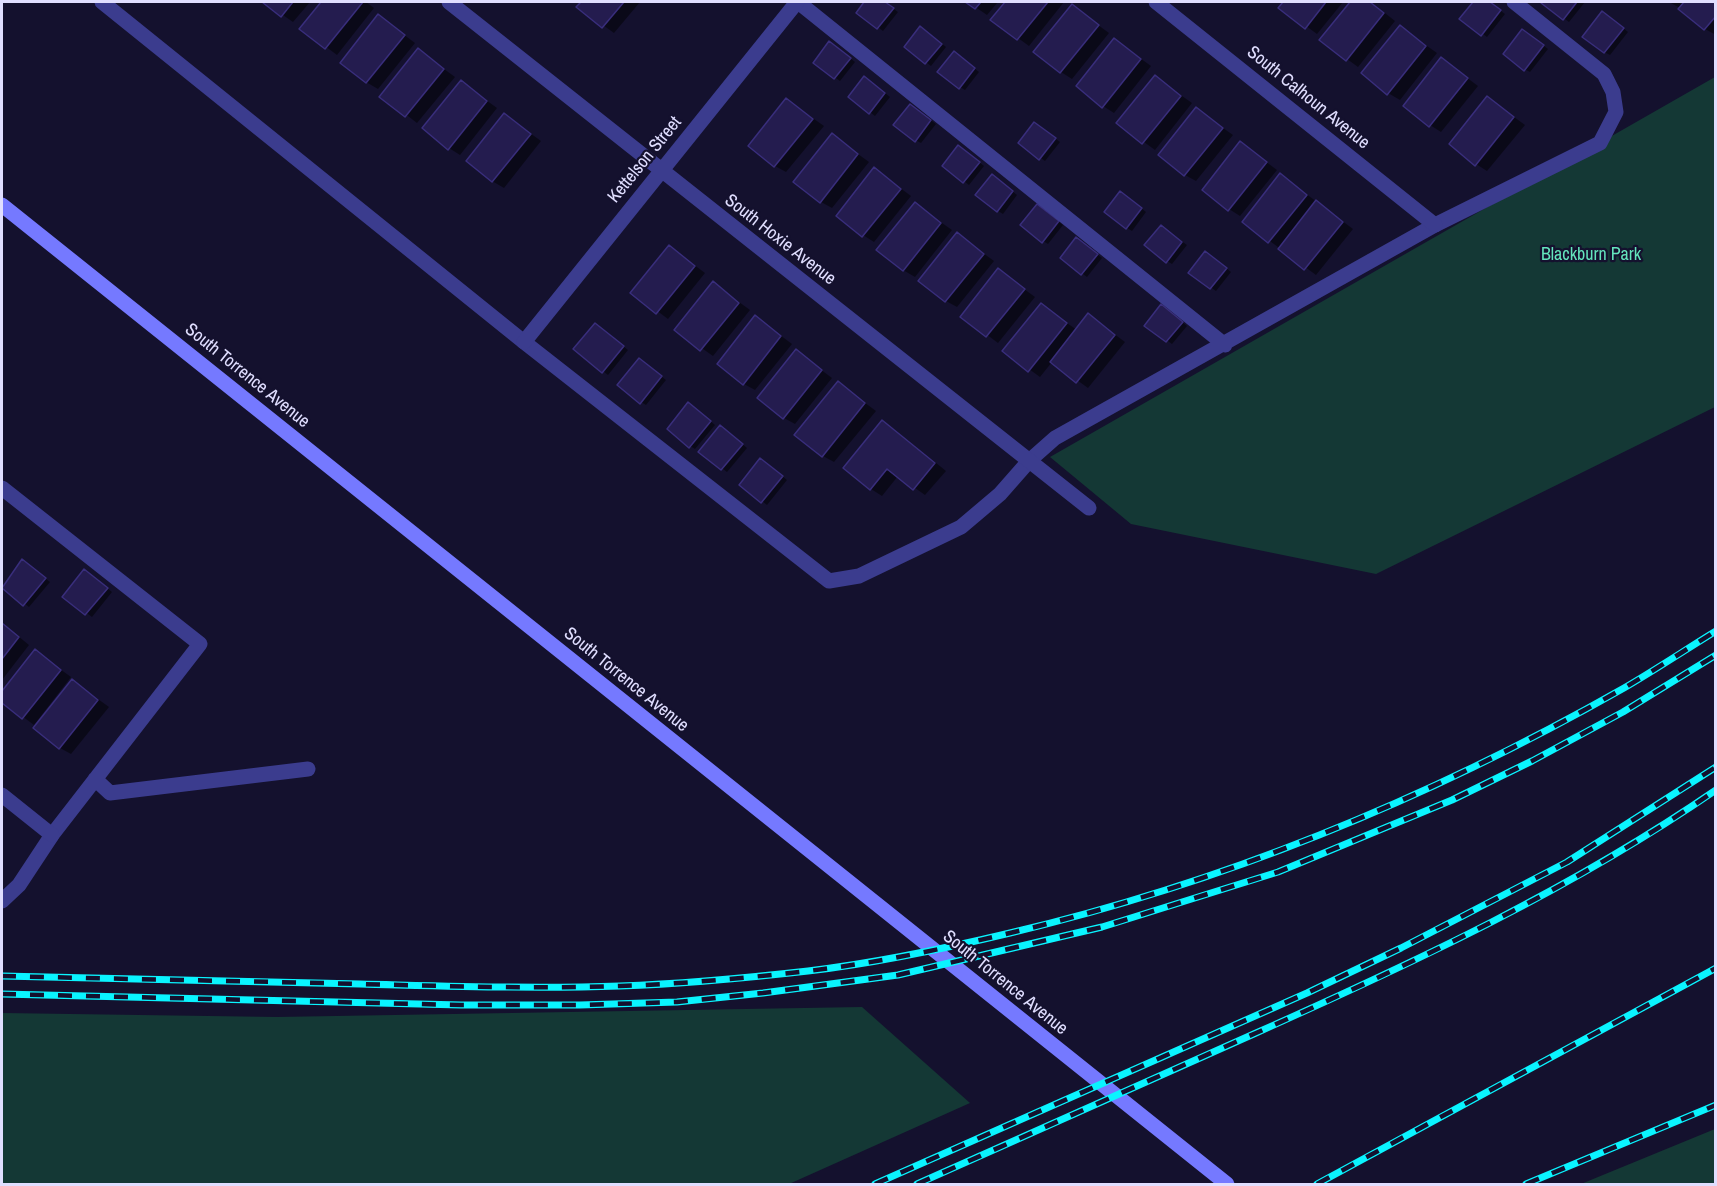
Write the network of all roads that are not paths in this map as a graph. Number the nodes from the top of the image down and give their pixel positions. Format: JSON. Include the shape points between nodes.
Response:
{"nodes":[{"id":1,"x":102,"y":2,"type":"edge"},
{"id":2,"x":449,"y":2,"type":"edge"},
{"id":3,"x":797,"y":2,"type":"edge"},
{"id":4,"x":1156,"y":2,"type":"edge"},
{"id":5,"x":1514,"y":2,"type":"edge"},
{"id":6,"x":661,"y":171,"type":"junction"},
{"id":7,"x":2,"y":205,"type":"edge"},
{"id":8,"x":1436,"y":225,"type":"junction"},
{"id":9,"x":524,"y":342,"type":"junction"},
{"id":10,"x":1225,"y":345,"type":"junction"},
{"id":11,"x":1029,"y":461,"type":"junction"},
{"id":12,"x":2,"y":488,"type":"edge"},
{"id":13,"x":1089,"y":508,"type":"dead end"},
{"id":14,"x":308,"y":769,"type":"dead end"},
{"id":15,"x":95,"y":779,"type":"junction"},
{"id":16,"x":2,"y":795,"type":"edge"},
{"id":17,"x":52,"y":835,"type":"junction"},
{"id":18,"x":2,"y":901,"type":"edge"},
{"id":19,"x":1227,"y":1185,"type":"edge"}],
"edges":[{"from":1,"to":9,"type":"street"},
{"from":2,"to":6,"type":"street","name":"South Hoxie Avenue"},
{"from":3,"to":6,"type":"street","name":"Kettelson Street"},
{"from":3,"to":10,"type":"street"},
{"from":4,"to":8,"type":"street","name":"South Calhoun Avenue"},
{"from":5,"to":8,"type":"street","via":[[1604,74],[1613,92],[1616,112],[1600,143]]},
{"from":6,"to":9,"type":"street","name":"Kettelson Street"},
{"from":6,"to":11,"type":"street","name":"South Hoxie Avenue"},
{"from":7,"to":19,"type":"main road","name":"South Torrence Avenue"},
{"from":8,"to":10,"type":"street"},
{"from":9,"to":11,"type":"street","via":[[829,581],[859,576],[961,527],[1000,494]]},
{"from":10,"to":11,"type":"street","via":[[1055,438]]},
{"from":11,"to":13,"type":"street","name":"South Hoxie Avenue"},
{"from":12,"to":15,"type":"street","via":[[200,644]]},
{"from":14,"to":15,"type":"street","via":[[110,793]]},
{"from":15,"to":17,"type":"street"},
{"from":16,"to":17,"type":"street"},
{"from":17,"to":18,"type":"street","via":[[19,885]]}]}
